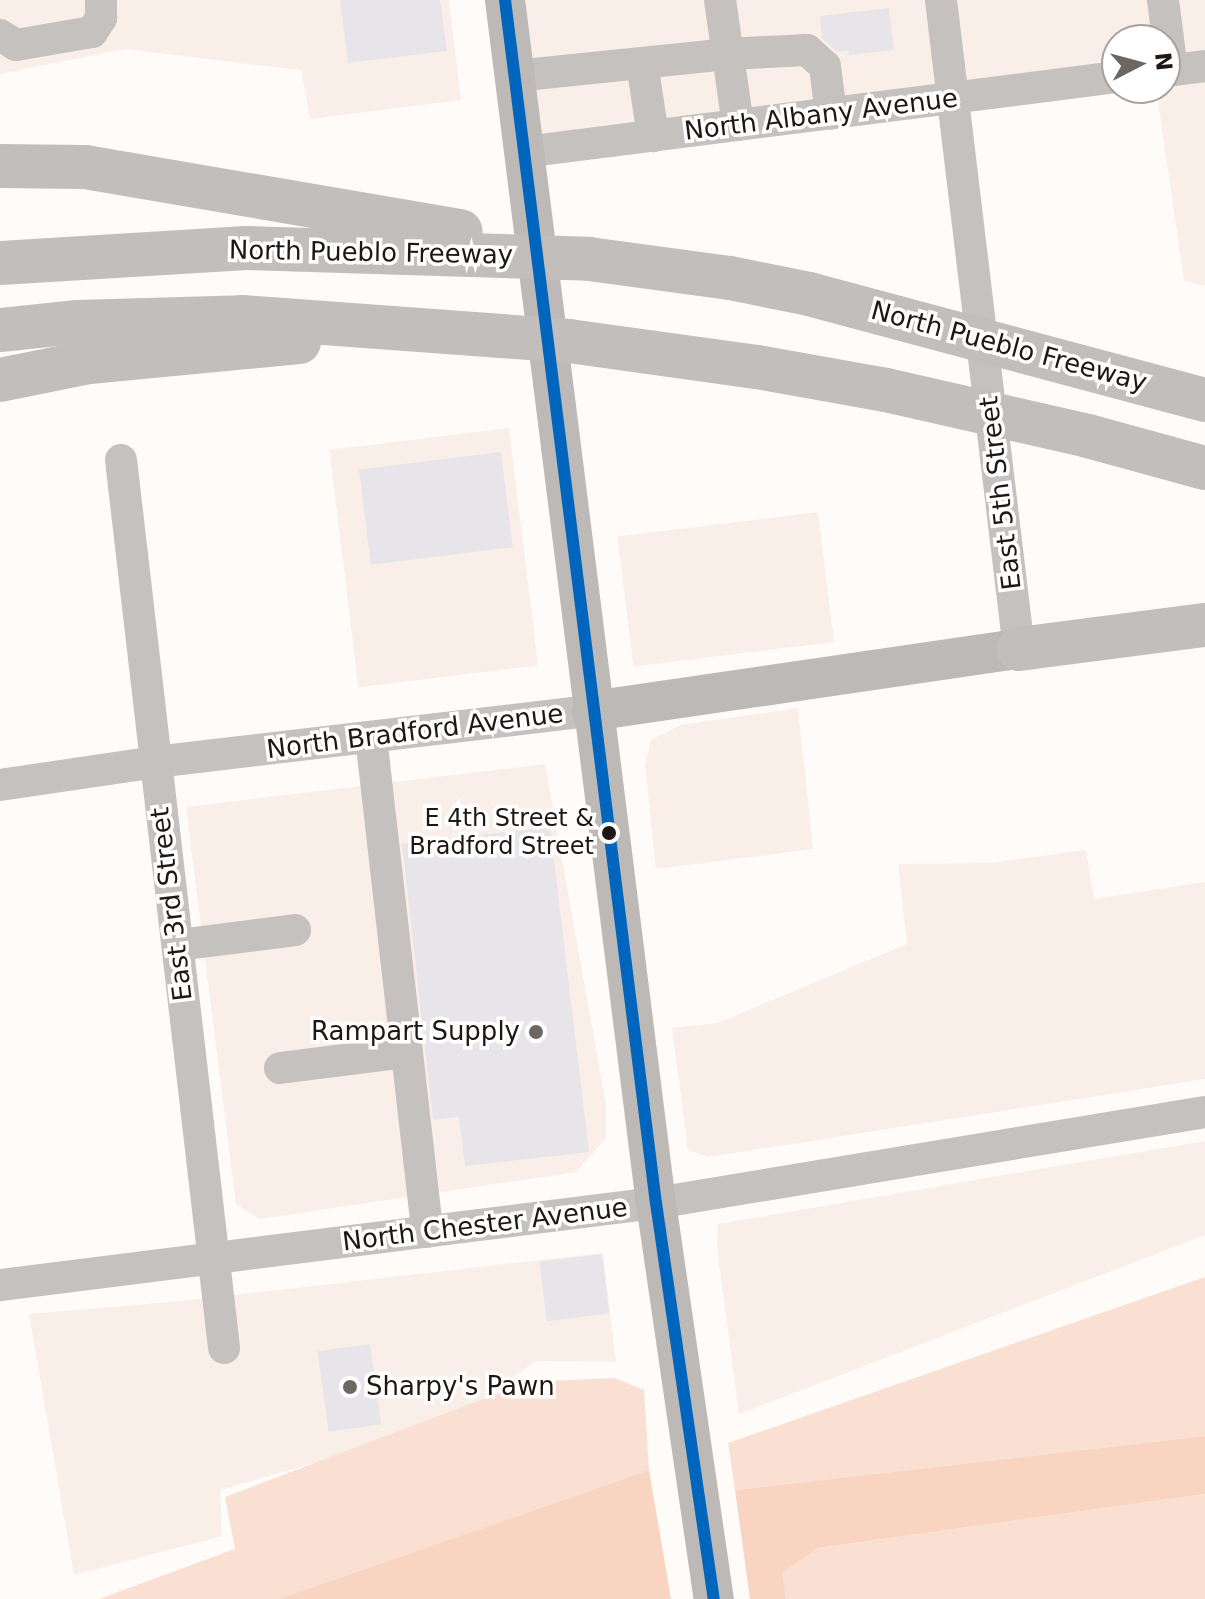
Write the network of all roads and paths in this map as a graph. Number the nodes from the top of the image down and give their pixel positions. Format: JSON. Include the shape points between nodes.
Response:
{"nodes":[{"id":1,"x":101,"y":0,"type":"edge"},
{"id":2,"x":505,"y":0,"type":"edge"},
{"id":3,"x":720,"y":0,"type":"edge"},
{"id":4,"x":941,"y":0,"type":"edge"},
{"id":5,"x":1163,"y":0,"type":"edge"},
{"id":6,"x":1165,"y":24,"type":"edge"},
{"id":7,"x":0,"y":35,"type":"edge"},
{"id":8,"x":727,"y":54,"type":"junction"},
{"id":9,"x":642,"y":63,"type":"junction"},
{"id":10,"x":1205,"y":67,"type":"edge"},
{"id":11,"x":1181,"y":69,"type":"edge"},
{"id":12,"x":515,"y":76,"type":"junction"},
{"id":13,"x":1101,"y":79,"type":"edge"},
{"id":14,"x":953,"y":99,"type":"junction"},
{"id":15,"x":831,"y":114,"type":"junction"},
{"id":16,"x":738,"y":125,"type":"junction"},
{"id":17,"x":653,"y":136,"type":"junction"},
{"id":18,"x":524,"y":152,"type":"junction"},
{"id":19,"x":0,"y":166,"type":"edge"},
{"id":20,"x":426,"y":237,"type":"junction"},
{"id":21,"x":0,"y":263,"type":"edge"},
{"id":22,"x":437,"y":329,"type":"junction"},
{"id":23,"x":0,"y":330,"type":"edge"},
{"id":24,"x":0,"y":380,"type":"edge"},
{"id":25,"x":1205,"y":400,"type":"edge"},
{"id":26,"x":121,"y":460,"type":"dead end"},
{"id":27,"x":1205,"y":468,"type":"edge"},
{"id":28,"x":1205,"y":625,"type":"edge"},
{"id":29,"x":1019,"y":649,"type":"junction"},
{"id":30,"x":592,"y":711,"type":"junction"},
{"id":31,"x":371,"y":737,"type":"junction"},
{"id":32,"x":155,"y":762,"type":"junction"},
{"id":33,"x":0,"y":785,"type":"edge"},
{"id":34,"x":295,"y":930,"type":"dead end"},
{"id":35,"x":178,"y":945,"type":"junction"},
{"id":36,"x":407,"y":1052,"type":"junction"},
{"id":37,"x":280,"y":1068,"type":"dead end"},
{"id":38,"x":1205,"y":1112,"type":"edge"},
{"id":39,"x":656,"y":1203,"type":"junction"},
{"id":40,"x":427,"y":1232,"type":"junction"},
{"id":41,"x":215,"y":1259,"type":"junction"},
{"id":42,"x":0,"y":1285,"type":"edge"},
{"id":43,"x":224,"y":1348,"type":"dead end"},
{"id":44,"x":714,"y":1599,"type":"edge"}],
"edges":[{"from":1,"to":7,"type":"street","via":[[101,18],[92,32],[16,45]]},
{"from":2,"to":12,"type":"main road"},
{"from":3,"to":8,"type":"street"},
{"from":4,"to":14,"type":"street","name":"East 5th Street"},
{"from":5,"to":6,"type":"street"},
{"from":8,"to":9,"type":"street"},
{"from":8,"to":15,"type":"street","via":[[807,50],[817,55],[825,66]]},
{"from":8,"to":16,"type":"street"},
{"from":9,"to":12,"type":"street"},
{"from":9,"to":17,"type":"street"},
{"from":10,"to":11,"type":"street"},
{"from":12,"to":18,"type":"main road"},
{"from":13,"to":14,"type":"street","name":"North Albany Avenue"},
{"from":14,"to":15,"type":"street","name":"North Albany Avenue"},
{"from":14,"to":29,"type":"street","name":"East 5th Street"},
{"from":15,"to":16,"type":"street","name":"North Albany Avenue"},
{"from":16,"to":17,"type":"street","name":"North Albany Avenue"},
{"from":17,"to":18,"type":"street","name":"North Albany Avenue"},
{"from":18,"to":30,"type":"main road"},
{"from":19,"to":20,"type":"highway","via":[[85,167]]},
{"from":20,"to":21,"type":"highway","name":"North Pueblo Freeway"},
{"from":20,"to":25,"type":"highway","name":"North Pueblo Freeway","via":[[657,267],[809,294]]},
{"from":22,"to":23,"type":"highway","via":[[242,317]]},
{"from":22,"to":24,"type":"highway","via":[[89,362]]},
{"from":22,"to":27,"type":"highway","via":[[666,354],[886,390]]},
{"from":26,"to":32,"type":"street","name":"East 3rd Street"},
{"from":28,"to":29,"type":"highway"},
{"from":29,"to":30,"type":"main road","name":"North Bradford Avenue"},
{"from":30,"to":31,"type":"street","name":"North Bradford Avenue"},
{"from":30,"to":39,"type":"main road"},
{"from":31,"to":32,"type":"street","name":"North Bradford Avenue"},
{"from":31,"to":36,"type":"street"},
{"from":32,"to":33,"type":"street","name":"North Bradford Avenue"},
{"from":32,"to":35,"type":"street","name":"East 3rd Street"},
{"from":34,"to":35,"type":"street"},
{"from":35,"to":41,"type":"street","name":"East 3rd Street"},
{"from":36,"to":37,"type":"street"},
{"from":36,"to":40,"type":"street"},
{"from":38,"to":39,"type":"street","name":"North Chester Avenue"},
{"from":39,"to":40,"type":"street","name":"North Chester Avenue"},
{"from":39,"to":44,"type":"main road"},
{"from":40,"to":41,"type":"street","name":"North Chester Avenue"},
{"from":41,"to":42,"type":"street","name":"North Chester Avenue"},
{"from":41,"to":43,"type":"street","name":"East 3rd Street"}]}
